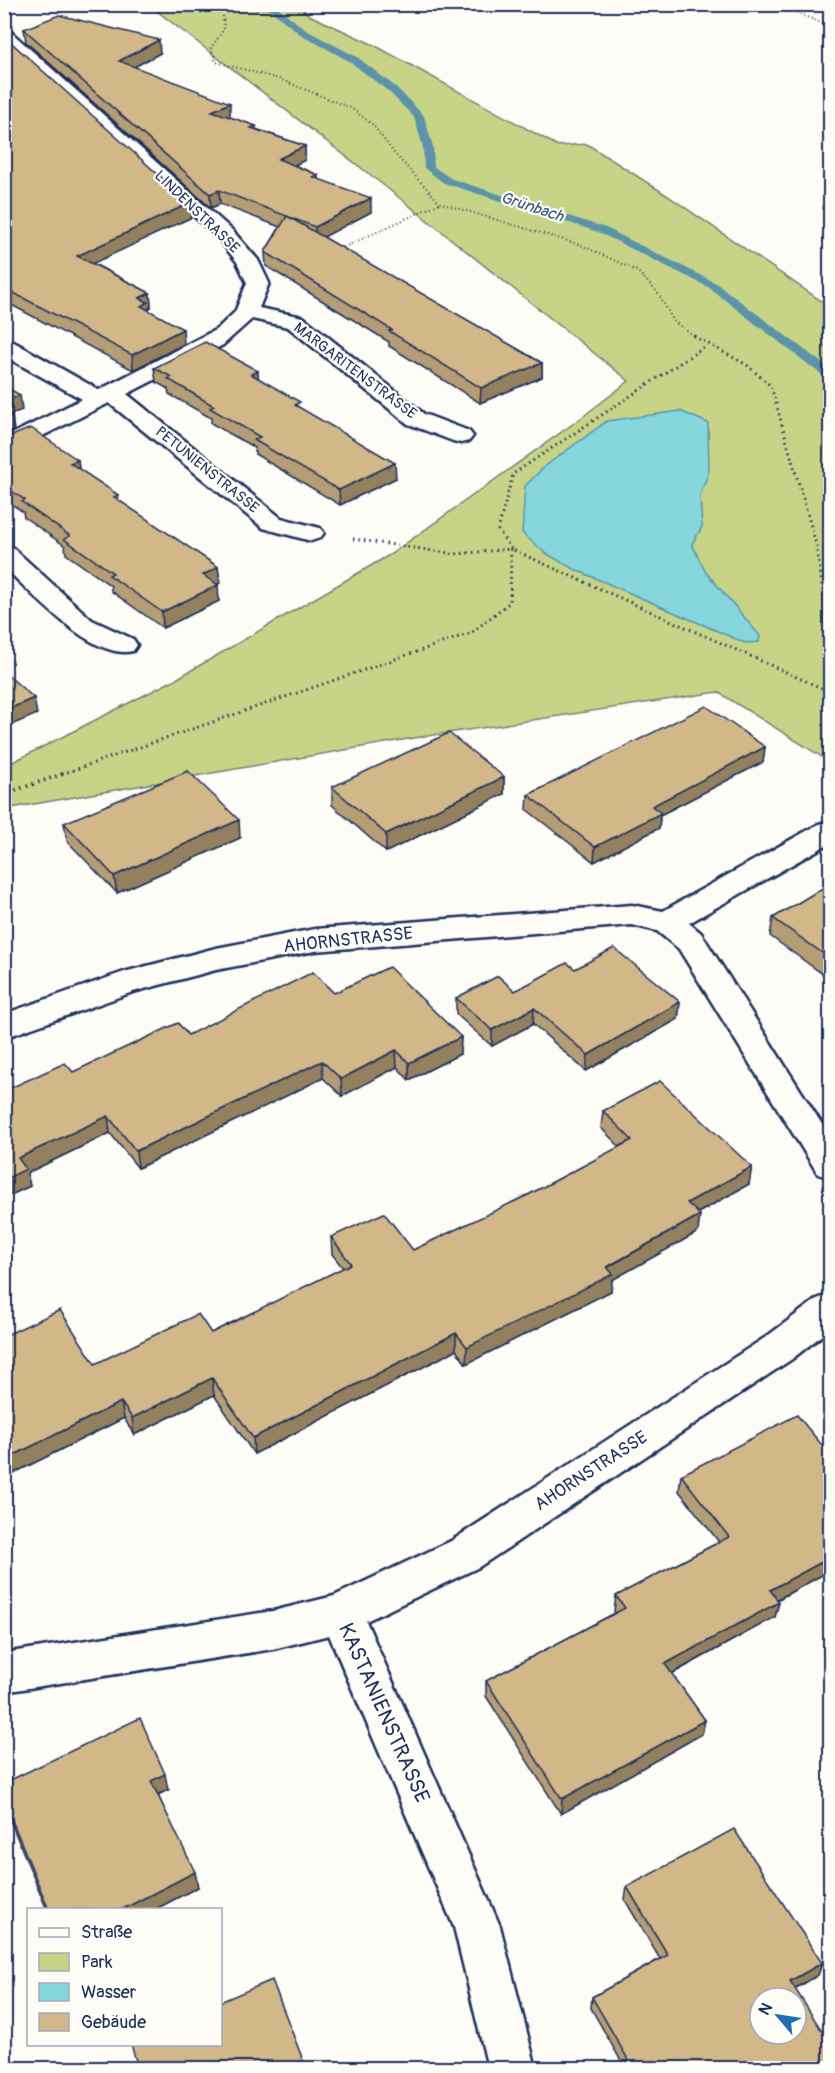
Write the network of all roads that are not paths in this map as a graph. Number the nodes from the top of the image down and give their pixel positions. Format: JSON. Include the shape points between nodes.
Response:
{"nodes":[{"id":1,"x":4,"y":35,"type":"edge"},
{"id":2,"x":248,"y":312,"type":"junction"},
{"id":3,"x":4,"y":346,"type":"edge"},
{"id":4,"x":104,"y":396,"type":"junction"},
{"id":5,"x":461,"y":436,"type":"dead end"},
{"id":6,"x":4,"y":448,"type":"edge"},
{"id":7,"x":311,"y":533,"type":"road end"},
{"id":8,"x":4,"y":553,"type":"edge"},
{"id":9,"x":123,"y":645,"type":"dead end"},
{"id":10,"x":831,"y":831,"type":"edge"},
{"id":11,"x":666,"y":922,"type":"junction"},
{"id":12,"x":4,"y":1027,"type":"edge"},
{"id":13,"x":831,"y":1165,"type":"edge"},
{"id":14,"x":831,"y":1309,"type":"edge"},
{"id":15,"x":341,"y":1614,"type":"junction"},
{"id":16,"x":4,"y":1673,"type":"edge"},
{"id":17,"x":512,"y":2068,"type":"edge"}],
"edges":[{"from":1,"to":2,"type":"street","name":"LINDENSTRASSE","via":[[225,234],[247,260],[258,283]]},
{"from":2,"to":4,"type":"street","name":"LINDENSTRASSE","via":[[235,327],[215,340]]},
{"from":2,"to":5,"type":"street","name":"MARGARITENSTRASSE","via":[[295,322],[416,419]]},
{"from":3,"to":4,"type":"street","name":"PETUNIENSTRASSE"},
{"from":4,"to":6,"type":"street","name":"LINDENSTRASSE"},
{"from":4,"to":7,"type":"street","name":"PETUNIENSTRASSE","via":[[124,402],[272,523]]},
{"from":8,"to":9,"type":"street","via":[[83,626]]},
{"from":10,"to":11,"type":"street"},
{"from":11,"to":12,"type":"street","name":"AHORNSTRASSE","via":[[632,915],[315,940],[216,959],[124,983]]},
{"from":11,"to":13,"type":"street","name":"AHORNSTRASSE","via":[[690,941]]},
{"from":14,"to":15,"type":"street","name":"AHORNSTRASSE","via":[[779,1348],[465,1554]]},
{"from":15,"to":16,"type":"street","name":"KASTANIENSTRASSE","via":[[273,1630]]},
{"from":15,"to":17,"type":"street","name":"KASTANIENSTRASSE","via":[[477,1926]]}]}
